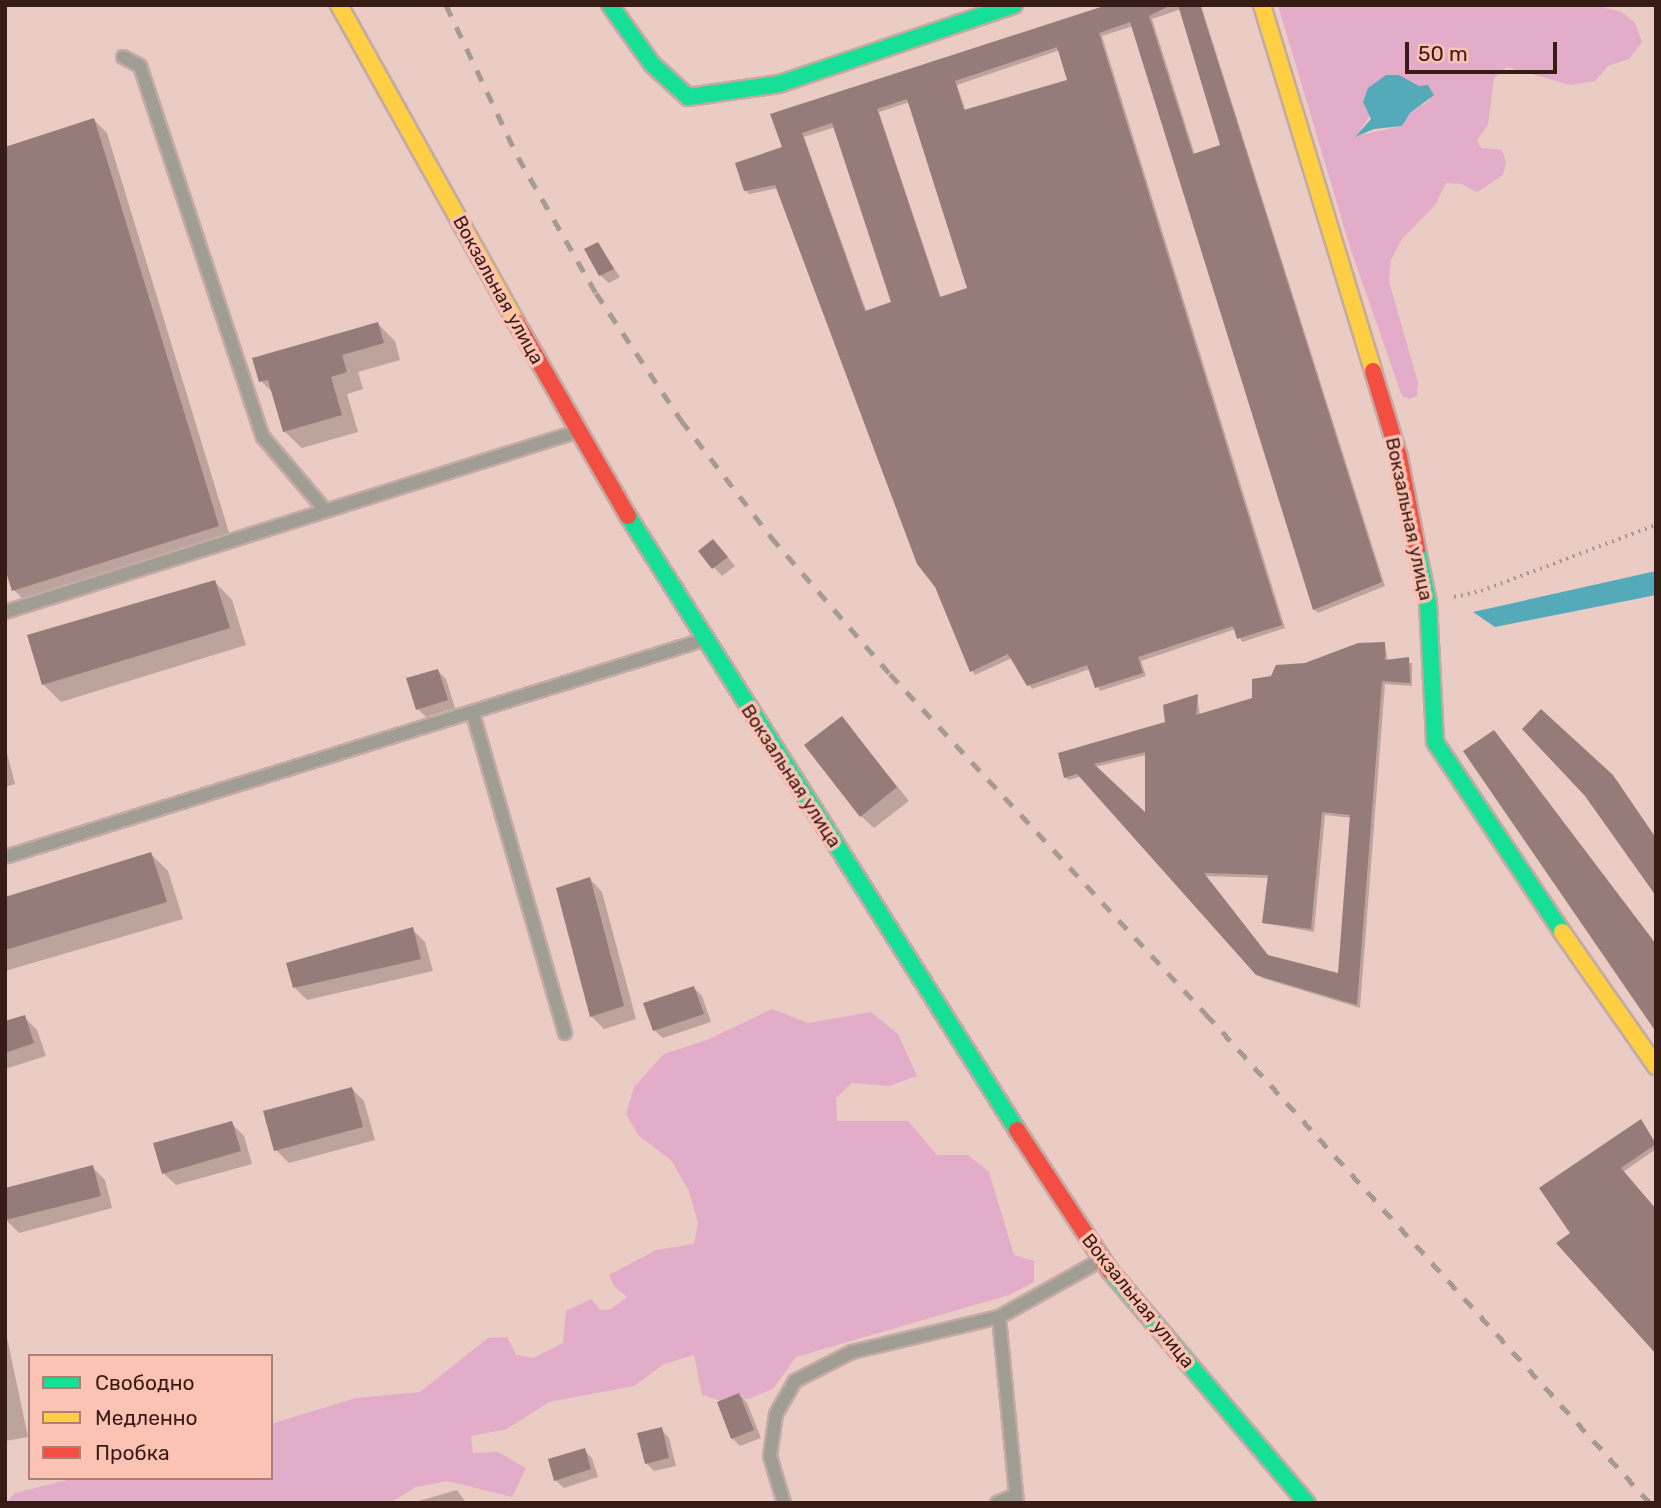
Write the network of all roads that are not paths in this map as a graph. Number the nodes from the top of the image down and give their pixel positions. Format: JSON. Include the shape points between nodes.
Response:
{"nodes":[{"id":1,"x":339,"y":5,"type":"edge"},
{"id":2,"x":610,"y":5,"type":"edge"},
{"id":3,"x":1014,"y":5,"type":"edge"},
{"id":4,"x":1262,"y":5,"type":"edge"},
{"id":5,"x":123,"y":57,"type":"dead end"},
{"id":6,"x":577,"y":432,"type":"junction"},
{"id":7,"x":326,"y":511,"type":"junction"},
{"id":8,"x":5,"y":612,"type":"edge"},
{"id":9,"x":704,"y":640,"type":"junction"},
{"id":10,"x":473,"y":714,"type":"junction"},
{"id":11,"x":5,"y":857,"type":"edge"},
{"id":12,"x":565,"y":1032,"type":"dead end"},
{"id":13,"x":1656,"y":1066,"type":"edge"},
{"id":14,"x":1101,"y":1260,"type":"junction"},
{"id":15,"x":999,"y":1317,"type":"junction"},
{"id":16,"x":1016,"y":1499,"type":"edge"},
{"id":17,"x":784,"y":1503,"type":"edge"},
{"id":18,"x":998,"y":1503,"type":"edge"},
{"id":19,"x":1307,"y":1503,"type":"edge"}],
"edges":[{"from":1,"to":6,"type":"street","name":"Вокзальная улица"},
{"from":2,"to":3,"type":"street","via":[[652,65],[688,97],[779,84]]},
{"from":4,"to":13,"type":"street","name":"Вокзальная улица","via":[[1399,457],[1428,602],[1435,742],[1487,825]]},
{"from":5,"to":7,"type":"lane","via":[[140,66],[263,437]]},
{"from":6,"to":7,"type":"lane"},
{"from":6,"to":9,"type":"street","name":"Вокзальная улица"},
{"from":7,"to":8,"type":"lane"},
{"from":9,"to":10,"type":"lane"},
{"from":9,"to":14,"type":"street","name":"Вокзальная улица"},
{"from":10,"to":11,"type":"lane"},
{"from":10,"to":12,"type":"lane"},
{"from":14,"to":15,"type":"lane"},
{"from":14,"to":19,"type":"street","name":"Вокзальная улица"},
{"from":15,"to":16,"type":"lane"},
{"from":15,"to":17,"type":"lane","via":[[852,1352],[795,1381],[776,1414],[770,1455]]},
{"from":16,"to":18,"type":"lane"}]}
